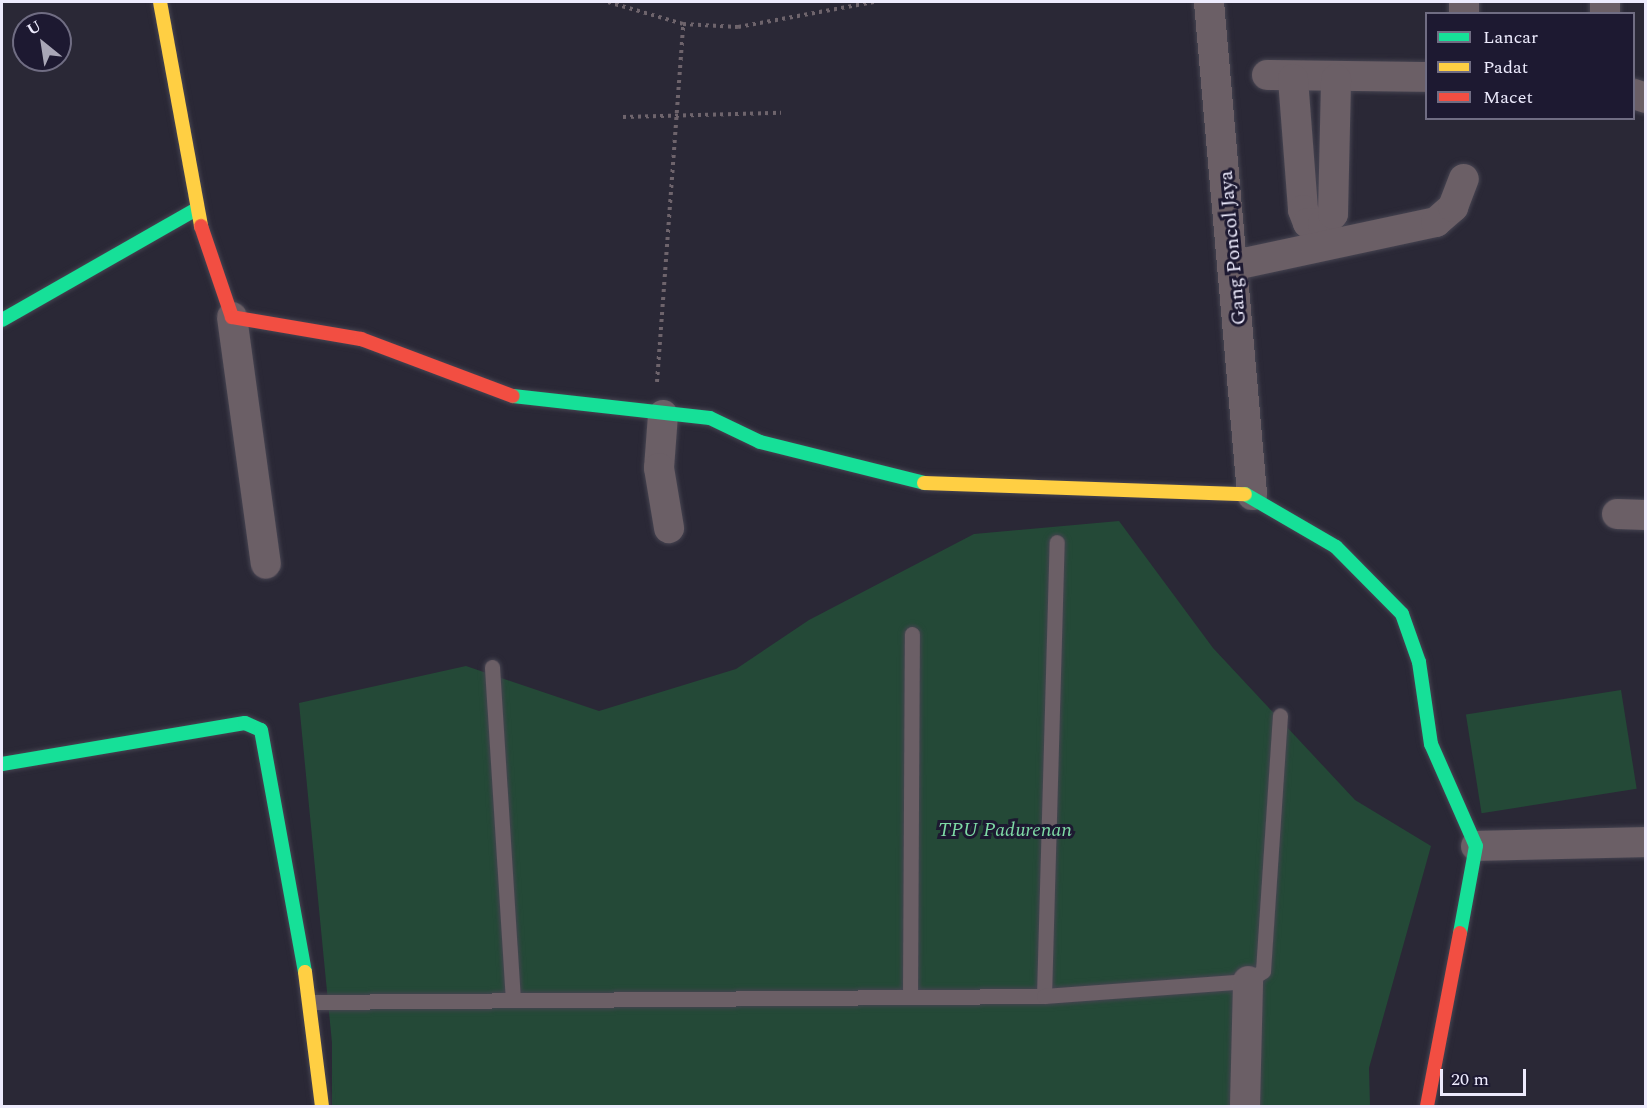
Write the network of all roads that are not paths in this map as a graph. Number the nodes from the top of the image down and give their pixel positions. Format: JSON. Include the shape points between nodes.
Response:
{"nodes":[{"id":1,"x":160,"y":2,"type":"edge"},
{"id":2,"x":1209,"y":2,"type":"edge"},
{"id":3,"x":1425,"y":77,"type":"edge"},
{"id":4,"x":1336,"y":79,"type":"junction"},
{"id":5,"x":1464,"y":179,"type":"dead end"},
{"id":6,"x":195,"y":210,"type":"junction"},
{"id":7,"x":1235,"y":265,"type":"junction"},
{"id":8,"x":232,"y":317,"type":"junction"},
{"id":9,"x":2,"y":320,"type":"edge"},
{"id":10,"x":658,"y":415,"type":"junction"},
{"id":11,"x":1252,"y":495,"type":"junction"},
{"id":12,"x":669,"y":528,"type":"dead end"},
{"id":13,"x":1057,"y":542,"type":"dead end"},
{"id":14,"x":266,"y":564,"type":"dead end"},
{"id":15,"x":912,"y":634,"type":"dead end"},
{"id":16,"x":492,"y":667,"type":"dead end"},
{"id":17,"x":1280,"y":716,"type":"dead end"},
{"id":18,"x":2,"y":764,"type":"edge"},
{"id":19,"x":1646,"y":842,"type":"edge"},
{"id":20,"x":1476,"y":846,"type":"junction"},
{"id":21,"x":1248,"y":981,"type":"junction"},
{"id":22,"x":1044,"y":996,"type":"junction"},
{"id":23,"x":910,"y":998,"type":"junction"},
{"id":24,"x":513,"y":999,"type":"junction"},
{"id":25,"x":310,"y":1002,"type":"junction"},
{"id":26,"x":322,"y":1107,"type":"edge"},
{"id":27,"x":1245,"y":1107,"type":"edge"},
{"id":28,"x":1427,"y":1107,"type":"edge"}],
"edges":[{"from":1,"to":6,"type":"street"},
{"from":2,"to":7,"type":"street","name":"Gang Poncol Jaya"},
{"from":3,"to":4,"type":"street"},
{"from":4,"to":4,"type":"street","via":[[1333,214],[1323,224],[1308,223],[1280,77]]},
{"from":5,"to":7,"type":"street","via":[[1453,207],[1436,222]]},
{"from":6,"to":8,"type":"street"},
{"from":6,"to":9,"type":"street"},
{"from":7,"to":11,"type":"street","name":"Gang Poncol Jaya"},
{"from":8,"to":10,"type":"street","via":[[361,339],[502,395]]},
{"from":8,"to":14,"type":"street"},
{"from":10,"to":11,"type":"street","via":[[710,418],[771,445],[931,485],[1187,489]]},
{"from":10,"to":12,"type":"street","via":[[659,468]]},
{"from":11,"to":20,"type":"street","via":[[1336,547],[1402,614],[1419,662],[1431,744]]},
{"from":13,"to":22,"type":"lane"},
{"from":15,"to":23,"type":"lane"},
{"from":16,"to":24,"type":"lane"},
{"from":17,"to":21,"type":"lane","via":[[1263,971]]},
{"from":18,"to":25,"type":"street","via":[[256,725],[265,736]]},
{"from":19,"to":20,"type":"street"},
{"from":20,"to":28,"type":"street"},
{"from":21,"to":22,"type":"lane"},
{"from":21,"to":27,"type":"street"},
{"from":22,"to":23,"type":"lane"},
{"from":23,"to":24,"type":"lane"},
{"from":24,"to":25,"type":"lane"},
{"from":25,"to":26,"type":"street"}]}
